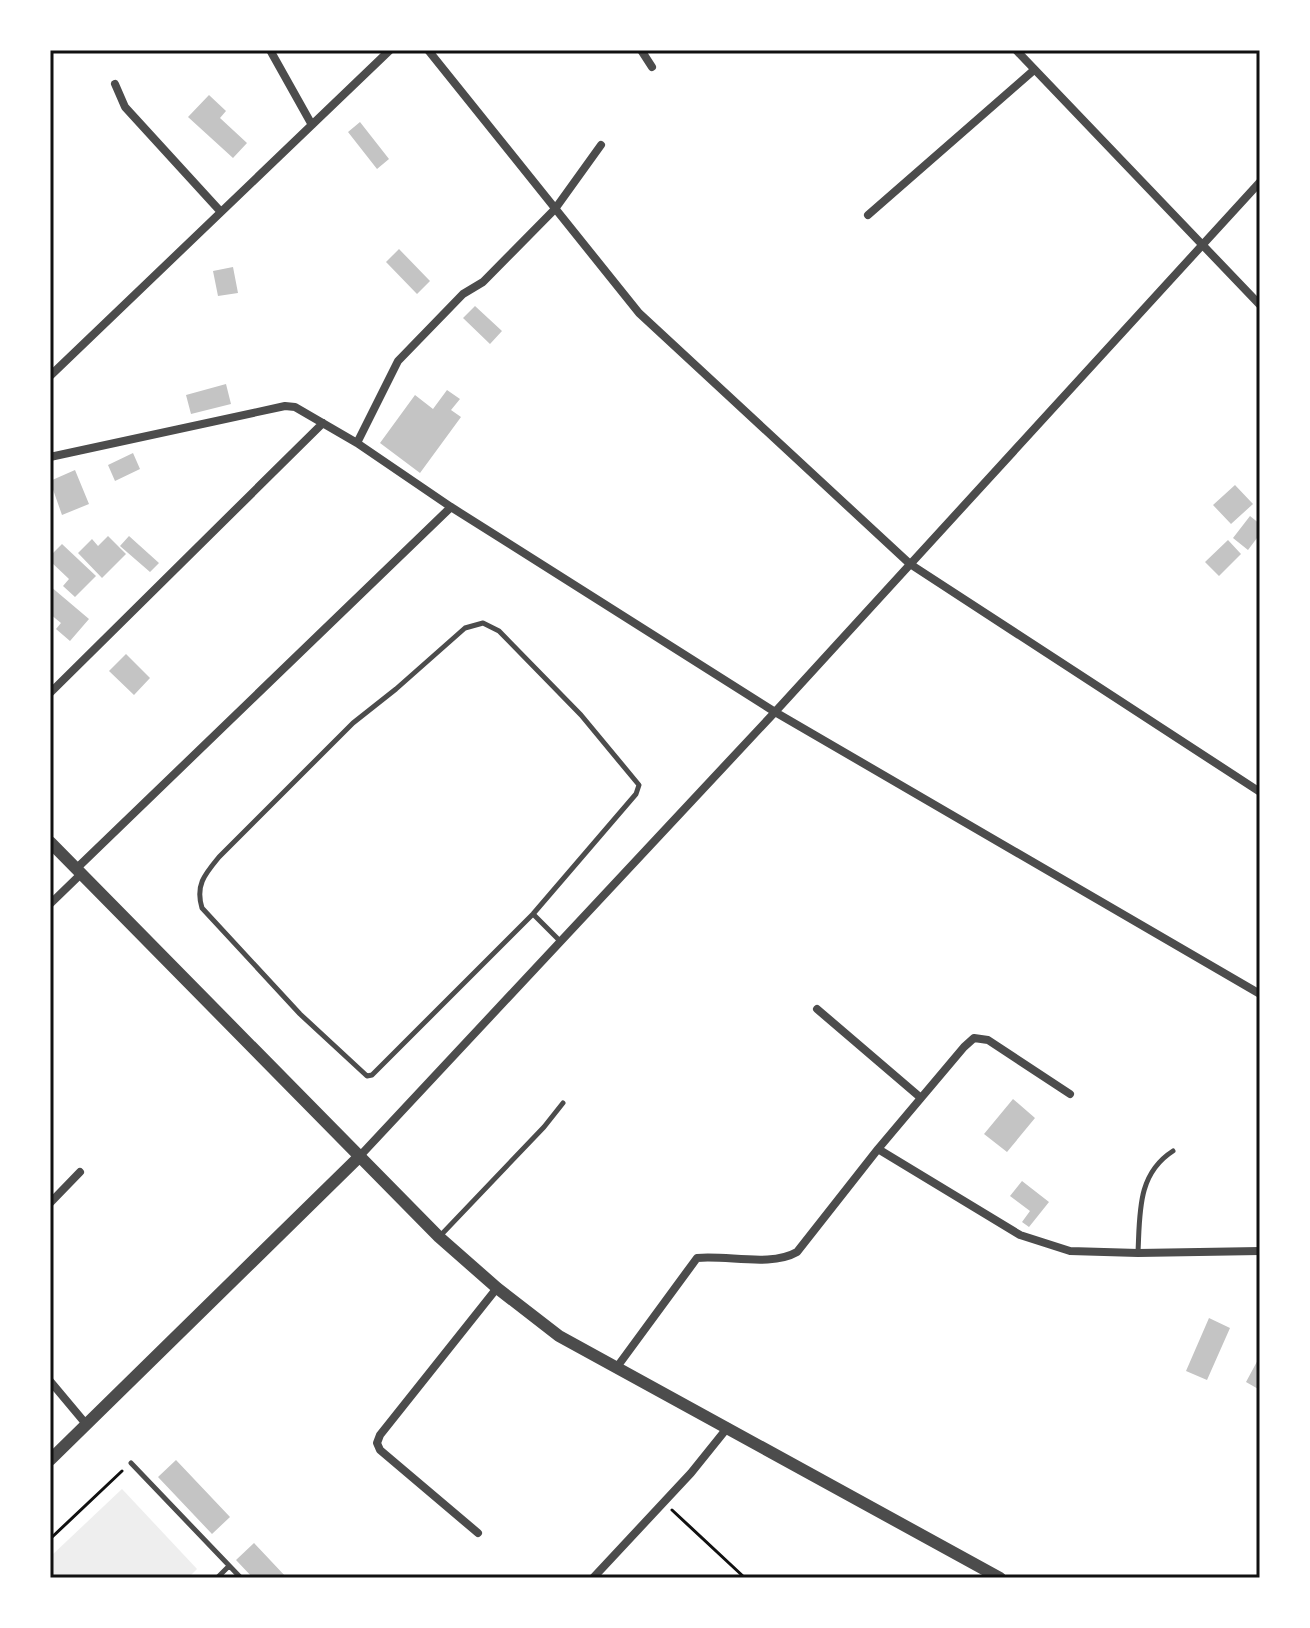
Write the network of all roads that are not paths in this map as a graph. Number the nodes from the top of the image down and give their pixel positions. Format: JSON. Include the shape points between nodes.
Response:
{"nodes":[{"id":1,"x":270,"y":50,"type":"edge"},
{"id":2,"x":390,"y":50,"type":"edge"},
{"id":3,"x":428,"y":50,"type":"edge"},
{"id":4,"x":641,"y":50,"type":"edge"},
{"id":5,"x":1016,"y":50,"type":"edge"},
{"id":6,"x":652,"y":67,"type":"dead end"},
{"id":7,"x":1034,"y":70,"type":"junction"},
{"id":8,"x":115,"y":84,"type":"dead end"},
{"id":9,"x":312,"y":125,"type":"junction"},
{"id":10,"x":601,"y":145,"type":"dead end"},
{"id":11,"x":1260,"y":182,"type":"edge"},
{"id":12,"x":555,"y":209,"type":"junction"},
{"id":13,"x":221,"y":212,"type":"junction"},
{"id":14,"x":868,"y":215,"type":"dead end"},
{"id":15,"x":1203,"y":247,"type":"junction"},
{"id":16,"x":1260,"y":305,"type":"edge"},
{"id":17,"x":50,"y":376,"type":"edge"},
{"id":18,"x":323,"y":423,"type":"junction"},
{"id":19,"x":357,"y":443,"type":"junction"},
{"id":20,"x":50,"y":457,"type":"edge"},
{"id":21,"x":451,"y":507,"type":"junction"},
{"id":22,"x":910,"y":564,"type":"junction"},
{"id":23,"x":50,"y":693,"type":"edge"},
{"id":24,"x":775,"y":712,"type":"junction"},
{"id":25,"x":1260,"y":792,"type":"edge"},
{"id":26,"x":50,"y":842,"type":"edge"},
{"id":27,"x":80,"y":871,"type":"junction"},
{"id":28,"x":50,"y":904,"type":"edge"},
{"id":29,"x":533,"y":914,"type":"junction"},
{"id":30,"x":560,"y":941,"type":"junction"},
{"id":31,"x":1260,"y":994,"type":"edge"},
{"id":32,"x":817,"y":1009,"type":"dead end"},
{"id":33,"x":1070,"y":1094,"type":"dead end"},
{"id":34,"x":921,"y":1098,"type":"junction"},
{"id":35,"x":563,"y":1103,"type":"dead end"},
{"id":36,"x":878,"y":1149,"type":"junction"},
{"id":37,"x":1173,"y":1151,"type":"dead end"},
{"id":38,"x":358,"y":1158,"type":"junction"},
{"id":39,"x":80,"y":1172,"type":"dead end"},
{"id":40,"x":50,"y":1203,"type":"edge"},
{"id":41,"x":439,"y":1237,"type":"junction"},
{"id":42,"x":1260,"y":1251,"type":"edge"},
{"id":43,"x":1138,"y":1253,"type":"junction"},
{"id":44,"x":497,"y":1288,"type":"junction"},
{"id":45,"x":617,"y":1367,"type":"junction"},
{"id":46,"x":50,"y":1381,"type":"edge"},
{"id":47,"x":86,"y":1424,"type":"junction"},
{"id":48,"x":728,"y":1427,"type":"junction"},
{"id":49,"x":50,"y":1460,"type":"edge"},
{"id":50,"x":131,"y":1463,"type":"road end"},
{"id":51,"x":478,"y":1533,"type":"dead end"},
{"id":52,"x":229,"y":1566,"type":"junction"},
{"id":53,"x":217,"y":1578,"type":"edge"},
{"id":54,"x":241,"y":1578,"type":"edge"},
{"id":55,"x":593,"y":1578,"type":"edge"},
{"id":56,"x":1000,"y":1578,"type":"edge"}],
"edges":[{"from":1,"to":9,"type":"street"},
{"from":2,"to":9,"type":"street"},
{"from":3,"to":12,"type":"street"},
{"from":4,"to":6,"type":"street"},
{"from":5,"to":7,"type":"street"},
{"from":7,"to":14,"type":"street"},
{"from":7,"to":15,"type":"street"},
{"from":8,"to":13,"type":"street","via":[[125,107]]},
{"from":9,"to":13,"type":"street"},
{"from":10,"to":12,"type":"street"},
{"from":11,"to":15,"type":"street"},
{"from":12,"to":19,"type":"street","via":[[398,361]]},
{"from":12,"to":22,"type":"street","via":[[639,313]]},
{"from":13,"to":17,"type":"street"},
{"from":15,"to":16,"type":"street"},
{"from":15,"to":22,"type":"street"},
{"from":18,"to":19,"type":"street"},
{"from":18,"to":20,"type":"street","via":[[285,406]]},
{"from":18,"to":23,"type":"street"},
{"from":19,"to":21,"type":"street"},
{"from":21,"to":24,"type":"street"},
{"from":21,"to":27,"type":"street"},
{"from":22,"to":24,"type":"street"},
{"from":22,"to":25,"type":"street"},
{"from":24,"to":30,"type":"street"},
{"from":24,"to":31,"type":"street"},
{"from":26,"to":27,"type":"street"},
{"from":27,"to":28,"type":"street"},
{"from":27,"to":38,"type":"street"},
{"from":29,"to":29,"type":"lane","via":[[639,785],[581,715],[499,631],[483,623],[465,628],[353,723],[219,857],[203,876],[198,896],[202,908],[300,1014],[367,1076]]},
{"from":29,"to":30,"type":"lane"},
{"from":30,"to":38,"type":"street"},
{"from":32,"to":34,"type":"street"},
{"from":33,"to":34,"type":"street","via":[[988,1040],[974,1038]]},
{"from":34,"to":36,"type":"street"},
{"from":35,"to":41,"type":"lane"},
{"from":36,"to":43,"type":"street","via":[[1020,1235],[1070,1251]]},
{"from":36,"to":45,"type":"street","via":[[797,1252],[784,1260],[697,1258]]},
{"from":37,"to":43,"type":"lane","via":[[1145,1184]]},
{"from":38,"to":41,"type":"street"},
{"from":38,"to":47,"type":"street"},
{"from":39,"to":40,"type":"street"},
{"from":41,"to":44,"type":"street"},
{"from":42,"to":43,"type":"street"},
{"from":44,"to":45,"type":"street","via":[[559,1336]]},
{"from":44,"to":51,"type":"street","via":[[377,1443]]},
{"from":45,"to":48,"type":"street"},
{"from":46,"to":47,"type":"street"},
{"from":47,"to":49,"type":"street"},
{"from":48,"to":55,"type":"street"},
{"from":48,"to":56,"type":"street"},
{"from":50,"to":52,"type":"lane"},
{"from":52,"to":53,"type":"lane"},
{"from":52,"to":54,"type":"lane"}]}
